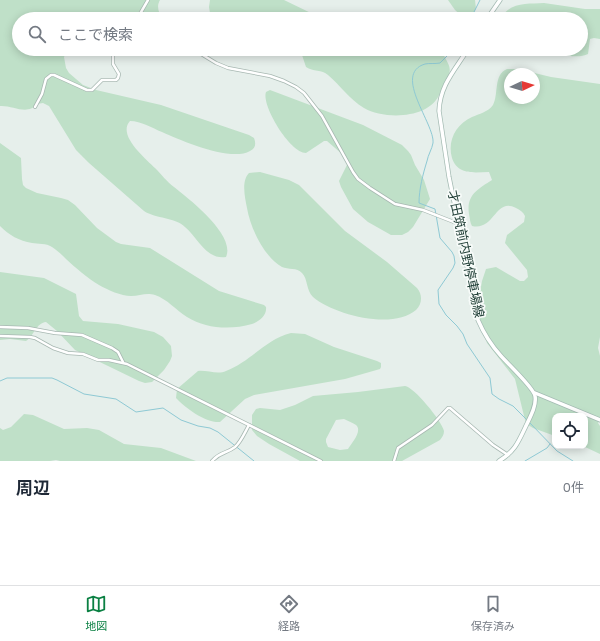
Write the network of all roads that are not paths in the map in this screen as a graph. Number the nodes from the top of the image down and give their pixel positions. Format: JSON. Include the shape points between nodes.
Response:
{"nodes":[{"id":1,"x":148,"y":0,"type":"edge"},
{"id":2,"x":500,"y":0,"type":"edge"},
{"id":3,"x":141,"y":12,"type":"edge"},
{"id":4,"x":492,"y":12,"type":"edge"},
{"id":5,"x":113,"y":56,"type":"edge"},
{"id":6,"x":204,"y":56,"type":"edge"},
{"id":7,"x":463,"y":56,"type":"edge"},
{"id":8,"x":34,"y":107,"type":"dead end"},
{"id":9,"x":459,"y":224,"type":"junction"},
{"id":10,"x":0,"y":327,"type":"edge"},
{"id":11,"x":0,"y":336,"type":"edge"},
{"id":12,"x":123,"y":363,"type":"junction"},
{"id":13,"x":535,"y":393,"type":"junction"},
{"id":14,"x":600,"y":420,"type":"edge"},
{"id":15,"x":249,"y":425,"type":"junction"},
{"id":16,"x":508,"y":455,"type":"junction"},
{"id":17,"x":212,"y":461,"type":"edge"},
{"id":18,"x":321,"y":461,"type":"edge"},
{"id":19,"x":394,"y":461,"type":"edge"},
{"id":20,"x":499,"y":461,"type":"edge"}],
"edges":[{"from":1,"to":3,"type":"street"},
{"from":2,"to":4,"type":"main road"},
{"from":5,"to":8,"type":"street","via":[[113,64],[119,74],[116,80],[102,80],[92,90],[87,90],[51,75],[46,78],[42,94]]},
{"from":6,"to":9,"type":"street","via":[[228,68],[270,76],[296,88],[310,99],[322,116],[358,179],[395,204],[423,210]]},
{"from":7,"to":9,"type":"main road","name":"才田筑前内野停車場線","via":[[446,82],[439,111]]},
{"from":9,"to":13,"type":"main road","name":"才田筑前内野停車場線","via":[[476,312],[486,336]]},
{"from":10,"to":12,"type":"street","via":[[82,335],[118,352]]},
{"from":11,"to":12,"type":"street","via":[[30,336],[68,353]]},
{"from":12,"to":15,"type":"street"},
{"from":13,"to":14,"type":"main road"},
{"from":13,"to":16,"type":"main road","via":[[536,403],[518,443]]},
{"from":15,"to":17,"type":"street","via":[[234,448],[219,454]]},
{"from":15,"to":18,"type":"street"},
{"from":16,"to":19,"type":"street","via":[[448,408],[432,425],[398,448]]},
{"from":16,"to":20,"type":"main road"}]}
